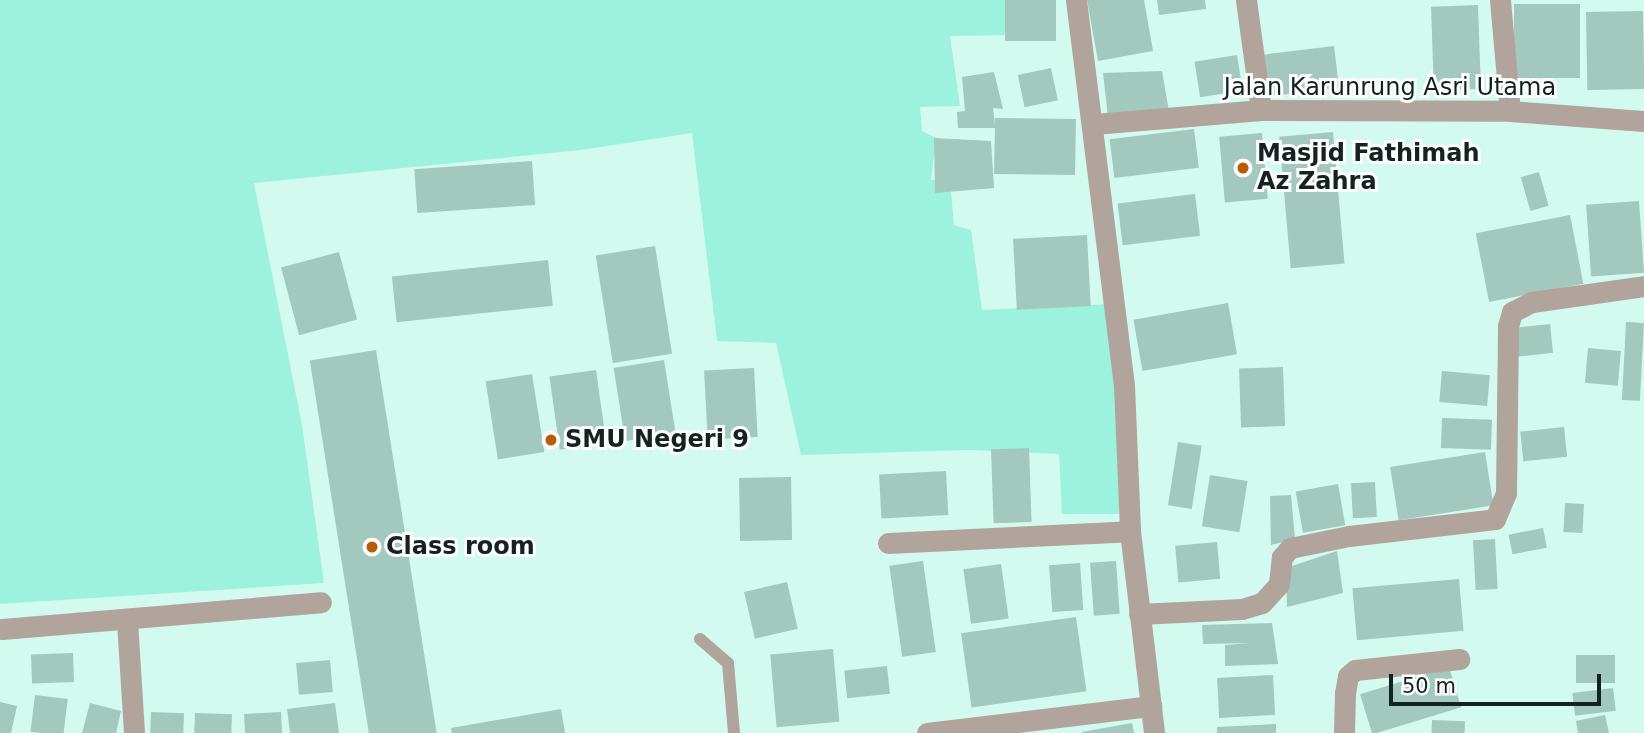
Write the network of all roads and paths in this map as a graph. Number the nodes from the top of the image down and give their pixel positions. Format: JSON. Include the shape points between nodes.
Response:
{"nodes":[{"id":1,"x":1076,"y":0,"type":"edge"},
{"id":2,"x":1246,"y":0,"type":"edge"},
{"id":3,"x":1500,"y":0,"type":"edge"},
{"id":4,"x":1261,"y":110,"type":"junction"},
{"id":5,"x":1510,"y":111,"type":"junction"},
{"id":6,"x":1644,"y":121,"type":"edge"},
{"id":7,"x":1094,"y":124,"type":"junction"},
{"id":8,"x":1644,"y":286,"type":"edge"},
{"id":9,"x":1130,"y":531,"type":"junction"},
{"id":10,"x":888,"y":543,"type":"dead end"},
{"id":11,"x":321,"y":602,"type":"dead end"},
{"id":12,"x":1139,"y":614,"type":"junction"},
{"id":13,"x":127,"y":621,"type":"junction"},
{"id":14,"x":2,"y":629,"type":"dead end"},
{"id":15,"x":699,"y":639,"type":"dead end"},
{"id":16,"x":1459,"y":659,"type":"dead end"},
{"id":17,"x":1151,"y":706,"type":"junction"},
{"id":18,"x":134,"y":733,"type":"edge"},
{"id":19,"x":734,"y":733,"type":"edge"},
{"id":20,"x":927,"y":733,"type":"edge"},
{"id":21,"x":1154,"y":733,"type":"edge"},
{"id":22,"x":1343,"y":733,"type":"edge"}],
"edges":[{"from":1,"to":7,"type":"street"},
{"from":2,"to":4,"type":"street"},
{"from":3,"to":5,"type":"street"},
{"from":4,"to":5,"type":"street","name":"Jalan Karunrung Asri Utama"},
{"from":4,"to":7,"type":"street","name":"Jalan Karunrung Asri Utama"},
{"from":5,"to":6,"type":"street","name":"Jalan Karunrung Asri Utama"},
{"from":7,"to":9,"type":"street","via":[[1124,386]]},
{"from":8,"to":12,"type":"street","via":[[1532,302],[1512,313],[1508,326],[1506,493],[1495,519],[1349,536],[1290,548],[1282,556],[1279,584],[1262,603],[1242,609]]},
{"from":9,"to":10,"type":"street"},
{"from":9,"to":12,"type":"street"},
{"from":11,"to":13,"type":"street"},
{"from":12,"to":17,"type":"street"},
{"from":13,"to":14,"type":"street"},
{"from":13,"to":18,"type":"street"},
{"from":15,"to":19,"type":"lane","via":[[727,663]]},
{"from":16,"to":22,"type":"street","via":[[1354,670],[1346,684]]},
{"from":17,"to":20,"type":"street"},
{"from":17,"to":21,"type":"street"}]}
